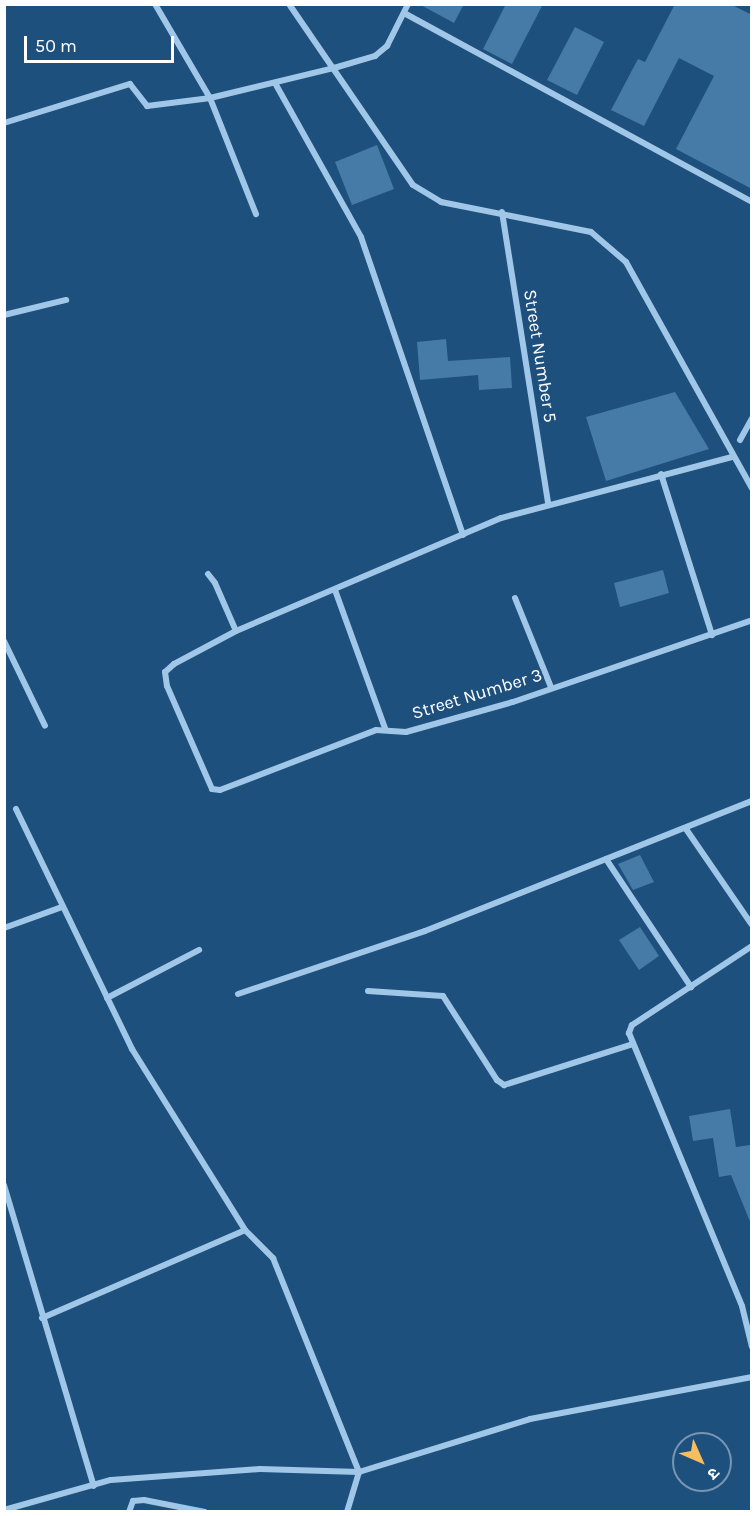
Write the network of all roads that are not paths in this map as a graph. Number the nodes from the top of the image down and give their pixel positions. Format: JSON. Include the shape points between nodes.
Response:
{"nodes":[{"id":1,"x":155,"y":4,"type":"edge"},
{"id":2,"x":289,"y":4,"type":"edge"},
{"id":3,"x":408,"y":4,"type":"edge"},
{"id":4,"x":404,"y":12,"type":"junction"},
{"id":5,"x":334,"y":68,"type":"junction"},
{"id":6,"x":275,"y":83,"type":"junction"},
{"id":7,"x":210,"y":98,"type":"junction"},
{"id":8,"x":4,"y":123,"type":"edge"},
{"id":9,"x":752,"y":202,"type":"edge"},
{"id":10,"x":502,"y":212,"type":"junction"},
{"id":11,"x":256,"y":214,"type":"dead end"},
{"id":12,"x":66,"y":300,"type":"dead end"},
{"id":13,"x":4,"y":315,"type":"edge"},
{"id":14,"x":752,"y":418,"type":"edge"},
{"id":15,"x":740,"y":440,"type":"dead end"},
{"id":16,"x":732,"y":457,"type":"junction"},
{"id":17,"x":661,"y":474,"type":"junction"},
{"id":18,"x":752,"y":488,"type":"edge"},
{"id":19,"x":548,"y":504,"type":"junction"},
{"id":20,"x":463,"y":535,"type":"junction"},
{"id":21,"x":208,"y":574,"type":"dead end"},
{"id":22,"x":335,"y":590,"type":"junction"},
{"id":23,"x":515,"y":598,"type":"dead end"},
{"id":24,"x":752,"y":620,"type":"edge"},
{"id":25,"x":236,"y":631,"type":"junction"},
{"id":26,"x":712,"y":635,"type":"junction"},
{"id":27,"x":4,"y":641,"type":"edge"},
{"id":28,"x":551,"y":687,"type":"junction"},
{"id":29,"x":45,"y":726,"type":"dead end"},
{"id":30,"x":386,"y":728,"type":"junction"},
{"id":31,"x":752,"y":801,"type":"edge"},
{"id":32,"x":16,"y":809,"type":"dead end"},
{"id":33,"x":686,"y":829,"type":"junction"},
{"id":34,"x":606,"y":860,"type":"junction"},
{"id":35,"x":62,"y":907,"type":"junction"},
{"id":36,"x":752,"y":925,"type":"edge"},
{"id":37,"x":4,"y":928,"type":"edge"},
{"id":38,"x":752,"y":946,"type":"edge"},
{"id":39,"x":199,"y":950,"type":"dead end"},
{"id":40,"x":691,"y":987,"type":"junction"},
{"id":41,"x":368,"y":991,"type":"dead end"},
{"id":42,"x":238,"y":994,"type":"dead end"},
{"id":43,"x":107,"y":998,"type":"junction"},
{"id":44,"x":633,"y":1044,"type":"junction"},
{"id":45,"x":4,"y":1185,"type":"edge"},
{"id":46,"x":245,"y":1230,"type":"junction"},
{"id":47,"x":42,"y":1318,"type":"junction"},
{"id":48,"x":752,"y":1347,"type":"edge"},
{"id":49,"x":752,"y":1377,"type":"edge"},
{"id":50,"x":359,"y":1473,"type":"junction"},
{"id":51,"x":94,"y":1486,"type":"junction"},
{"id":52,"x":4,"y":1509,"type":"edge"},
{"id":53,"x":187,"y":1509,"type":"edge"},
{"id":54,"x":129,"y":1512,"type":"edge"},
{"id":55,"x":205,"y":1512,"type":"edge"},
{"id":56,"x":347,"y":1512,"type":"edge"}],
"edges":[{"from":1,"to":7,"type":"street"},
{"from":2,"to":5,"type":"street"},
{"from":3,"to":4,"type":"street"},
{"from":4,"to":5,"type":"street","via":[[387,46],[375,56]]},
{"from":4,"to":9,"type":"street"},
{"from":5,"to":6,"type":"street"},
{"from":5,"to":10,"type":"street","via":[[413,185],[441,202]]},
{"from":6,"to":7,"type":"street"},
{"from":6,"to":20,"type":"street","via":[[361,237]]},
{"from":7,"to":8,"type":"street","via":[[147,106],[130,84]]},
{"from":7,"to":11,"type":"street"},
{"from":10,"to":16,"type":"street","via":[[591,232],[619,255]]},
{"from":10,"to":19,"type":"street","name":"Street Number 5"},
{"from":12,"to":13,"type":"street"},
{"from":14,"to":15,"type":"street"},
{"from":16,"to":17,"type":"street"},
{"from":16,"to":18,"type":"street"},
{"from":17,"to":19,"type":"street"},
{"from":17,"to":26,"type":"street"},
{"from":19,"to":20,"type":"street"},
{"from":20,"to":22,"type":"street"},
{"from":21,"to":25,"type":"street"},
{"from":22,"to":25,"type":"street"},
{"from":22,"to":30,"type":"street"},
{"from":23,"to":28,"type":"street"},
{"from":24,"to":26,"type":"street","name":"Street Number 3"},
{"from":25,"to":30,"type":"street","name":"Street Number 3","via":[[165,672],[166,686],[212,789],[220,790]]},
{"from":26,"to":28,"type":"street","name":"Street Number 3"},
{"from":27,"to":29,"type":"street"},
{"from":28,"to":30,"type":"street","name":"Street Number 3","via":[[513,702],[406,732]]},
{"from":31,"to":33,"type":"street"},
{"from":32,"to":35,"type":"street"},
{"from":33,"to":34,"type":"street"},
{"from":33,"to":36,"type":"street"},
{"from":34,"to":40,"type":"street"},
{"from":34,"to":42,"type":"street","via":[[425,931]]},
{"from":35,"to":37,"type":"street"},
{"from":35,"to":43,"type":"street"},
{"from":38,"to":40,"type":"street"},
{"from":39,"to":43,"type":"street"},
{"from":40,"to":44,"type":"street","via":[[632,1025],[629,1033]]},
{"from":41,"to":44,"type":"street","via":[[443,996],[504,1085]]},
{"from":43,"to":46,"type":"street","via":[[132,1049]]},
{"from":44,"to":48,"type":"street","via":[[742,1306]]},
{"from":45,"to":47,"type":"street"},
{"from":46,"to":47,"type":"street"},
{"from":46,"to":50,"type":"street","via":[[273,1258]]},
{"from":47,"to":51,"type":"street"},
{"from":49,"to":50,"type":"street","via":[[530,1419]]},
{"from":50,"to":51,"type":"street","via":[[260,1469],[120,1479]]},
{"from":50,"to":56,"type":"street"},
{"from":51,"to":52,"type":"street"},
{"from":53,"to":54,"type":"street","via":[[144,1500],[133,1501]]},
{"from":53,"to":55,"type":"street"}]}
